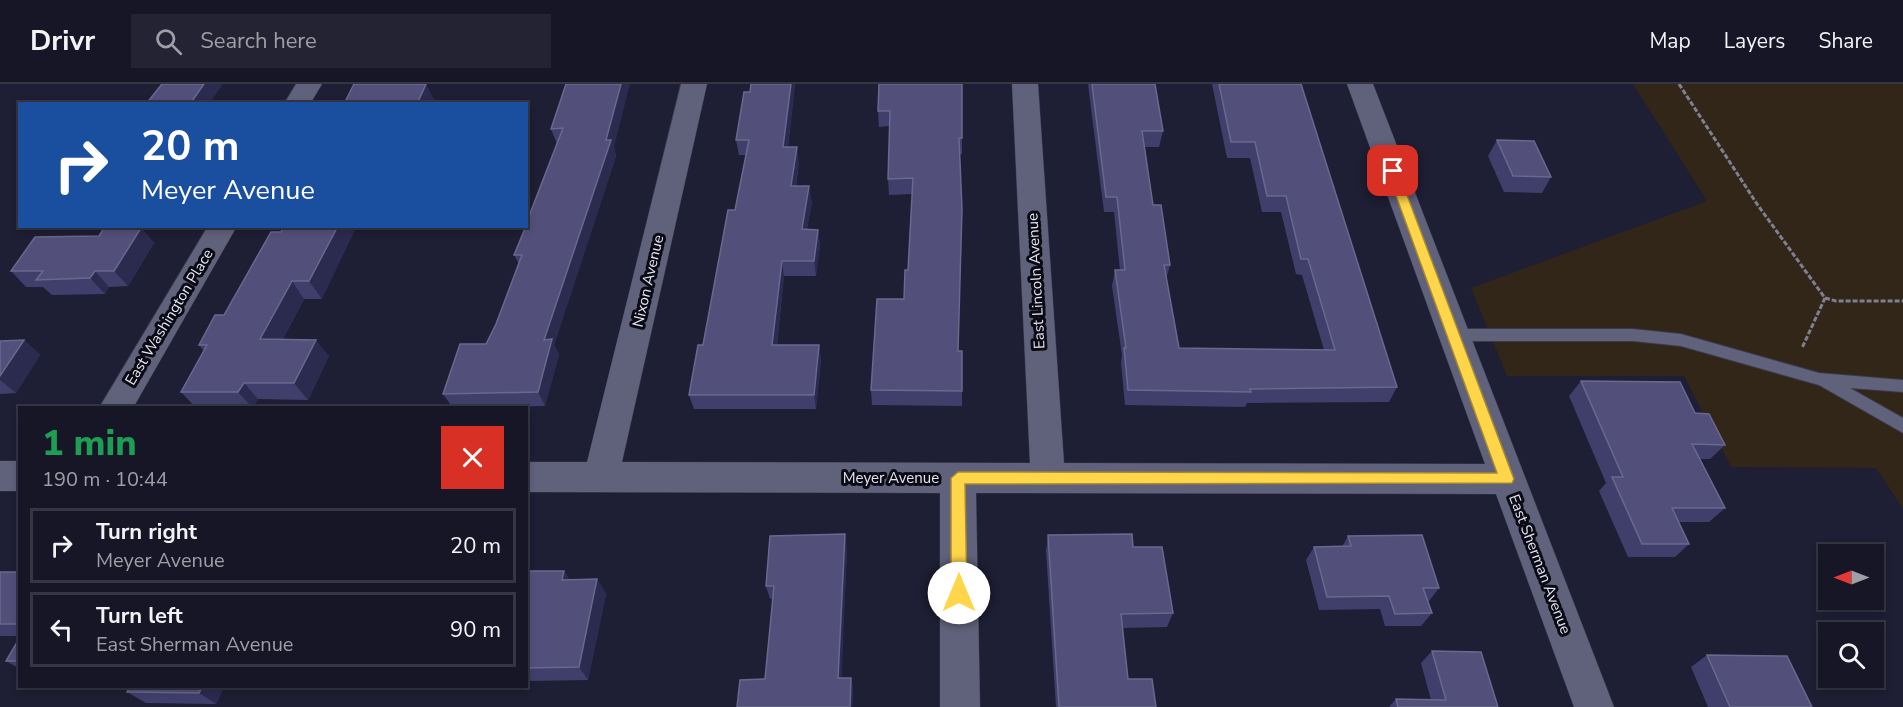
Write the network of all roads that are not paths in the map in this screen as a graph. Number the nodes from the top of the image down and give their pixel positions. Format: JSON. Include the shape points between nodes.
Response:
{"nodes":[{"id":1,"x":309,"y":84,"type":"edge"},
{"id":2,"x":694,"y":84,"type":"edge"},
{"id":3,"x":1025,"y":84,"type":"edge"},
{"id":4,"x":1360,"y":84,"type":"edge"},
{"id":5,"x":298,"y":102,"type":"edge"},
{"id":6,"x":222,"y":228,"type":"edge"},
{"id":7,"x":1454,"y":335,"type":"junction"},
{"id":8,"x":1819,"y":379,"type":"junction"},
{"id":9,"x":1903,"y":386,"type":"edge"},
{"id":10,"x":117,"y":406,"type":"edge"},
{"id":11,"x":1903,"y":426,"type":"edge"},
{"id":12,"x":0,"y":476,"type":"edge"},
{"id":13,"x":18,"y":476,"type":"edge"},
{"id":14,"x":528,"y":477,"type":"edge"},
{"id":15,"x":601,"y":477,"type":"junction"},
{"id":16,"x":958,"y":478,"type":"junction"},
{"id":17,"x":1048,"y":478,"type":"junction"},
{"id":18,"x":1507,"y":479,"type":"junction"},
{"id":19,"x":960,"y":707,"type":"edge"},
{"id":20,"x":1594,"y":707,"type":"edge"}],
"edges":[{"from":1,"to":5,"type":"street"},
{"from":2,"to":15,"type":"street","name":"Nixon Avenue"},
{"from":3,"to":17,"type":"street","name":"East Lincoln Avenue"},
{"from":4,"to":7,"type":"street","name":"East Sherman Avenue"},
{"from":6,"to":10,"type":"street","name":"East Washington Place"},
{"from":7,"to":8,"type":"lane","via":[[1633,335],[1681,340]]},
{"from":7,"to":18,"type":"street","name":"East Sherman Avenue"},
{"from":8,"to":9,"type":"lane"},
{"from":8,"to":11,"type":"lane"},
{"from":12,"to":13,"type":"street"},
{"from":14,"to":15,"type":"street","name":"Meyer Avenue"},
{"from":15,"to":16,"type":"street","name":"Meyer Avenue"},
{"from":16,"to":17,"type":"street","name":"Meyer Avenue"},
{"from":16,"to":19,"type":"street"},
{"from":17,"to":18,"type":"street","name":"Meyer Avenue"},
{"from":18,"to":20,"type":"street","name":"East Sherman Avenue"}]}
